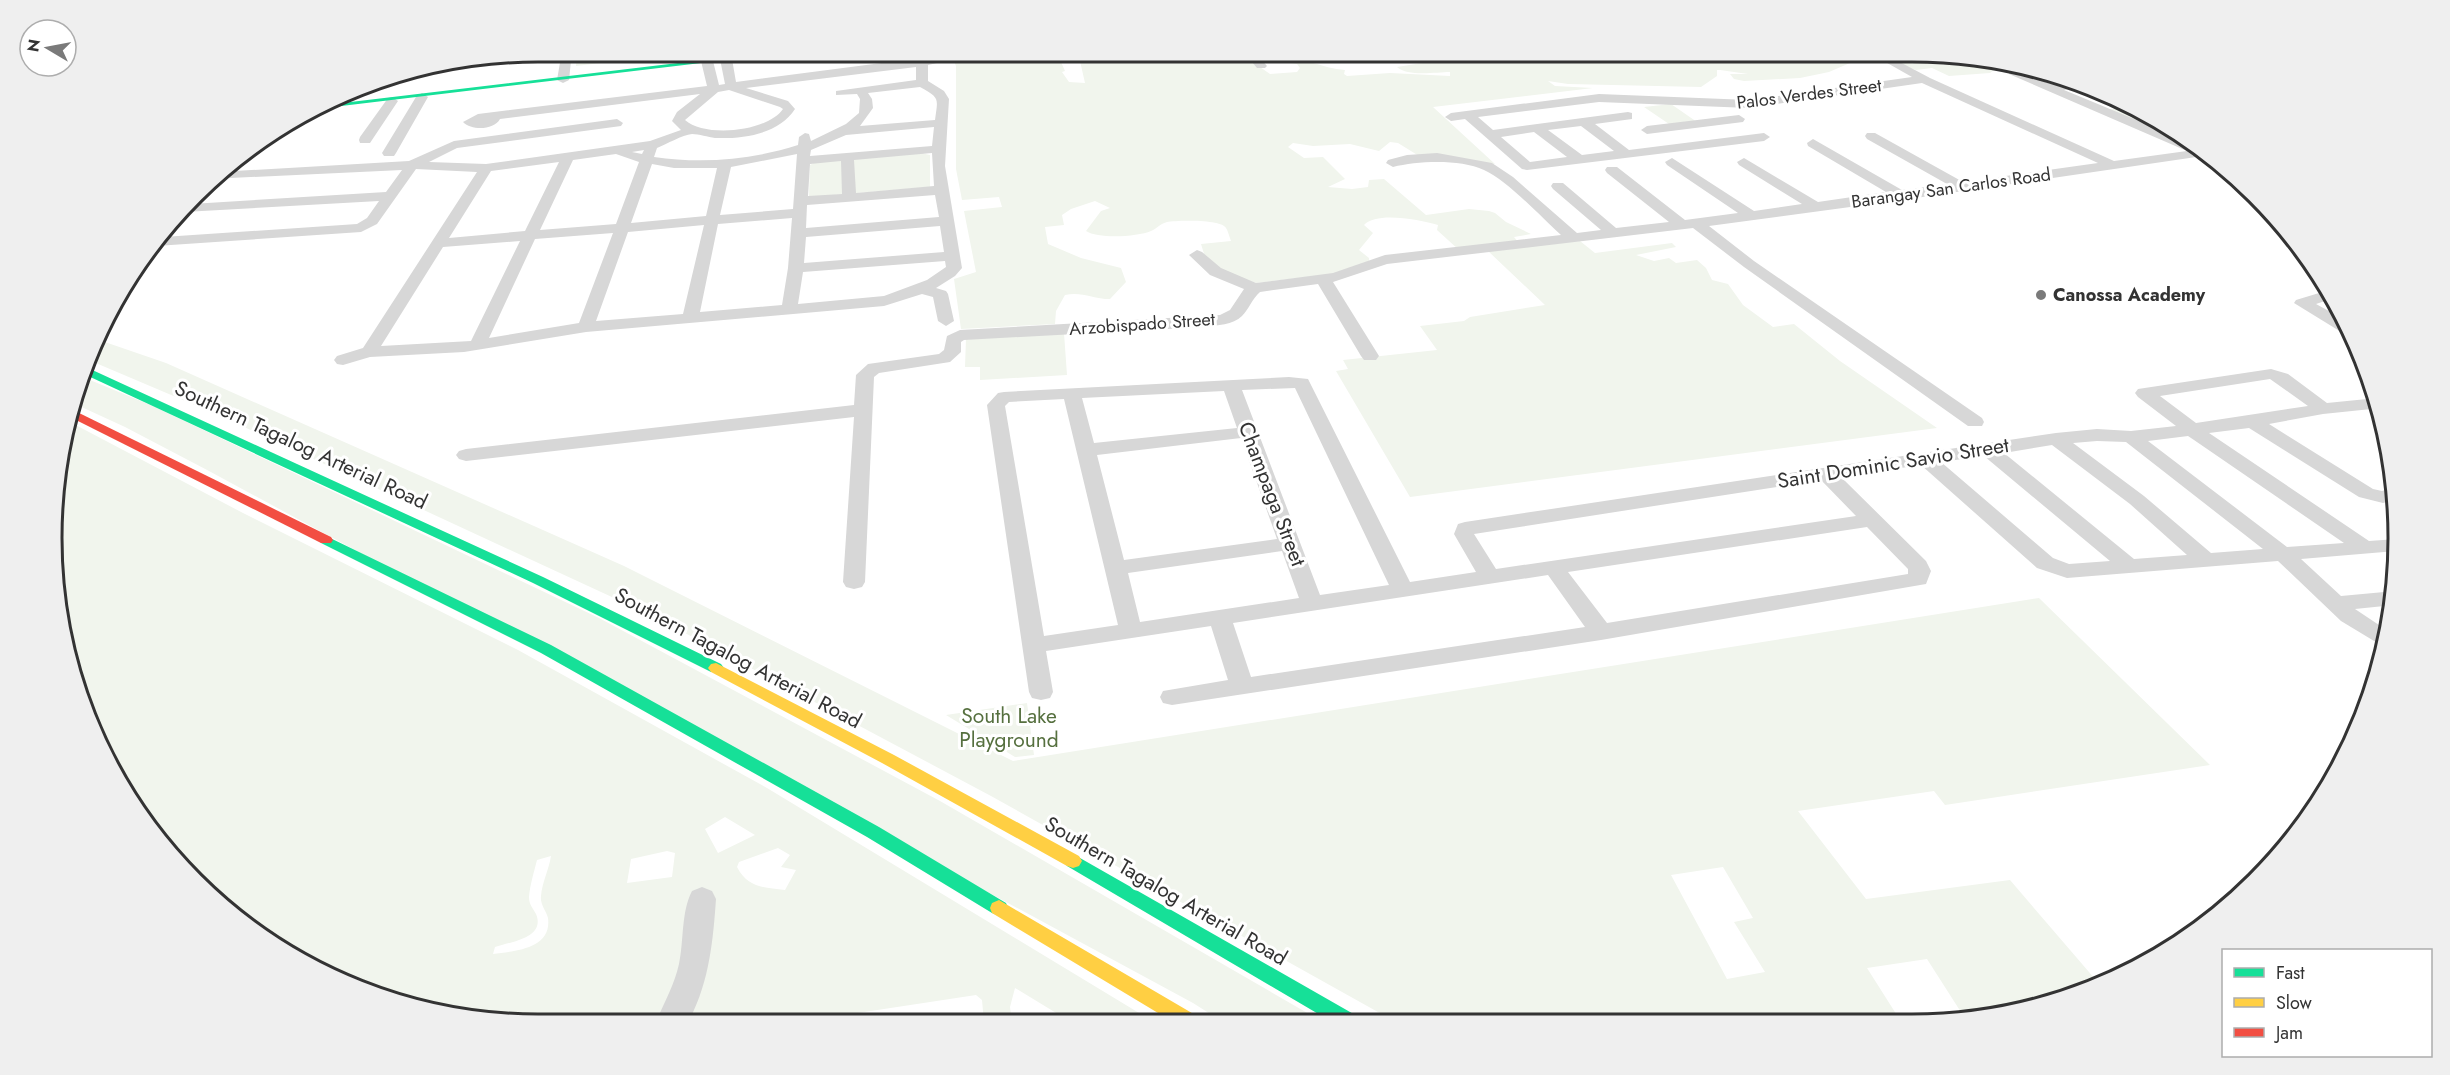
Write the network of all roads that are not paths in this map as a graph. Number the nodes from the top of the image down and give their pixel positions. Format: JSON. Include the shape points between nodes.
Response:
{"nodes":[{"id":1,"x":565,"y":62,"type":"edge"},
{"id":2,"x":699,"y":62,"type":"edge"},
{"id":3,"x":707,"y":62,"type":"edge"},
{"id":4,"x":726,"y":62,"type":"edge"},
{"id":5,"x":925,"y":62,"type":"edge"},
{"id":6,"x":1258,"y":62,"type":"edge"},
{"id":7,"x":1892,"y":62,"type":"edge"},
{"id":8,"x":920,"y":63,"type":"junction"},
{"id":9,"x":1261,"y":66,"type":"dead end"},
{"id":10,"x":2017,"y":74,"type":"edge"},
{"id":11,"x":563,"y":80,"type":"junction"},
{"id":12,"x":1927,"y":80,"type":"junction"},
{"id":13,"x":729,"y":81,"type":"junction"},
{"id":14,"x":713,"y":83,"type":"junction"},
{"id":15,"x":922,"y":83,"type":"junction"},
{"id":16,"x":2064,"y":86,"type":"edge"},
{"id":17,"x":2050,"y":88,"type":"junction"},
{"id":18,"x":860,"y":91,"type":"junction"},
{"id":19,"x":840,"y":93,"type":"dead end"},
{"id":20,"x":422,"y":97,"type":"junction"},
{"id":21,"x":1604,"y":98,"type":"junction"},
{"id":22,"x":392,"y":101,"type":"junction"},
{"id":23,"x":1726,"y":104,"type":"junction"},
{"id":24,"x":337,"y":106,"type":"edge"},
{"id":25,"x":1468,"y":115,"type":"junction"},
{"id":26,"x":1628,"y":116,"type":"junction"},
{"id":27,"x":1451,"y":117,"type":"dead end"},
{"id":28,"x":1739,"y":118,"type":"junction"},
{"id":29,"x":1584,"y":122,"type":"junction"},
{"id":30,"x":617,"y":123,"type":"dead end"},
{"id":31,"x":942,"y":123,"type":"junction"},
{"id":32,"x":771,"y":125,"type":"junction"},
{"id":33,"x":595,"y":126,"type":"junction"},
{"id":34,"x":1537,"y":128,"type":"junction"},
{"id":35,"x":1647,"y":130,"type":"junction"},
{"id":36,"x":690,"y":131,"type":"junction"},
{"id":37,"x":843,"y":131,"type":"junction"},
{"id":38,"x":805,"y":134,"type":"junction"},
{"id":39,"x":1491,"y":134,"type":"junction"},
{"id":40,"x":1871,"y":136,"type":"dead end"},
{"id":41,"x":365,"y":140,"type":"dead end"},
{"id":42,"x":2174,"y":140,"type":"edge"},
{"id":43,"x":1813,"y":143,"type":"dead end"},
{"id":44,"x":454,"y":145,"type":"junction"},
{"id":45,"x":652,"y":145,"type":"junction"},
{"id":46,"x":938,"y":149,"type":"junction"},
{"id":47,"x":613,"y":150,"type":"junction"},
{"id":48,"x":389,"y":153,"type":"dead end"},
{"id":49,"x":2193,"y":153,"type":"edge"},
{"id":50,"x":804,"y":154,"type":"junction"},
{"id":51,"x":1626,"y":154,"type":"junction"},
{"id":52,"x":1671,"y":155,"type":"junction"},
{"id":53,"x":568,"y":156,"type":"junction"},
{"id":54,"x":847,"y":156,"type":"junction"},
{"id":55,"x":1578,"y":159,"type":"junction"},
{"id":56,"x":646,"y":160,"type":"junction"},
{"id":57,"x":725,"y":162,"type":"junction"},
{"id":58,"x":1744,"y":162,"type":"dead end"},
{"id":59,"x":1393,"y":163,"type":"dead end"},
{"id":60,"x":412,"y":165,"type":"junction"},
{"id":61,"x":2113,"y":165,"type":"junction"},
{"id":62,"x":486,"y":168,"type":"junction"},
{"id":63,"x":1612,"y":170,"type":"dead end"},
{"id":64,"x":273,"y":173,"type":"junction"},
{"id":65,"x":230,"y":175,"type":"edge"},
{"id":66,"x":1558,"y":186,"type":"dead end"},
{"id":67,"x":1963,"y":187,"type":"junction"},
{"id":68,"x":941,"y":190,"type":"junction"},
{"id":69,"x":388,"y":196,"type":"junction"},
{"id":70,"x":1902,"y":196,"type":"junction"},
{"id":71,"x":849,"y":197,"type":"junction"},
{"id":72,"x":238,"y":206,"type":"junction"},
{"id":73,"x":800,"y":207,"type":"junction"},
{"id":74,"x":1817,"y":207,"type":"junction"},
{"id":75,"x":195,"y":208,"type":"edge"},
{"id":76,"x":1752,"y":216,"type":"junction"},
{"id":77,"x":712,"y":220,"type":"junction"},
{"id":78,"x":948,"y":221,"type":"junction"},
{"id":79,"x":1689,"y":224,"type":"junction"},
{"id":80,"x":621,"y":229,"type":"junction"},
{"id":81,"x":799,"y":233,"type":"junction"},
{"id":82,"x":1612,"y":233,"type":"junction"},
{"id":83,"x":530,"y":236,"type":"junction"},
{"id":84,"x":1574,"y":238,"type":"junction"},
{"id":85,"x":203,"y":240,"type":"junction"},
{"id":86,"x":165,"y":242,"type":"edge"},
{"id":87,"x":439,"y":243,"type":"junction"},
{"id":88,"x":1197,"y":255,"type":"dead end"},
{"id":89,"x":952,"y":256,"type":"junction"},
{"id":90,"x":796,"y":268,"type":"junction"},
{"id":91,"x":1323,"y":279,"type":"junction"},
{"id":92,"x":919,"y":288,"type":"junction"},
{"id":93,"x":1255,"y":288,"type":"junction"},
{"id":94,"x":2323,"y":297,"type":"edge"},
{"id":95,"x":789,"y":309,"type":"junction"},
{"id":96,"x":690,"y":319,"type":"junction"},
{"id":97,"x":946,"y":321,"type":"dead end"},
{"id":98,"x":2337,"y":322,"type":"edge"},
{"id":99,"x":586,"y":327,"type":"junction"},
{"id":100,"x":478,"y":344,"type":"junction"},
{"id":101,"x":369,"y":352,"type":"junction"},
{"id":102,"x":1371,"y":356,"type":"dead end"},
{"id":103,"x":343,"y":360,"type":"dead end"},
{"id":104,"x":91,"y":373,"type":"edge"},
{"id":105,"x":1231,"y":385,"type":"junction"},
{"id":106,"x":1072,"y":395,"type":"junction"},
{"id":107,"x":2369,"y":404,"type":"edge"},
{"id":108,"x":2323,"y":409,"type":"junction"},
{"id":109,"x":863,"y":410,"type":"junction"},
{"id":110,"x":78,"y":416,"type":"edge"},
{"id":111,"x":1976,"y":422,"type":"dead end"},
{"id":112,"x":2252,"y":422,"type":"junction"},
{"id":113,"x":2192,"y":429,"type":"junction"},
{"id":114,"x":1248,"y":432,"type":"junction"},
{"id":115,"x":2131,"y":437,"type":"junction"},
{"id":116,"x":2056,"y":439,"type":"junction"},
{"id":117,"x":1988,"y":449,"type":"junction"},
{"id":118,"x":1086,"y":450,"type":"junction"},
{"id":119,"x":466,"y":455,"type":"dead end"},
{"id":120,"x":1926,"y":459,"type":"junction"},
{"id":121,"x":1826,"y":474,"type":"junction"},
{"id":122,"x":2386,"y":496,"type":"edge"},
{"id":123,"x":1871,"y":520,"type":"junction"},
{"id":124,"x":1291,"y":543,"type":"junction"},
{"id":125,"x":2388,"y":546,"type":"edge"},
{"id":126,"x":2366,"y":548,"type":"junction"},
{"id":127,"x":2284,"y":555,"type":"junction"},
{"id":128,"x":2206,"y":560,"type":"junction"},
{"id":129,"x":2129,"y":566,"type":"junction"},
{"id":130,"x":1116,"y":568,"type":"junction"},
{"id":131,"x":1554,"y":568,"type":"junction"},
{"id":132,"x":1491,"y":578,"type":"junction"},
{"id":133,"x":854,"y":582,"type":"dead end"},
{"id":134,"x":1403,"y":590,"type":"junction"},
{"id":135,"x":2384,"y":599,"type":"edge"},
{"id":136,"x":2338,"y":603,"type":"junction"},
{"id":137,"x":1312,"y":604,"type":"junction"},
{"id":138,"x":1220,"y":618,"type":"junction"},
{"id":139,"x":1131,"y":630,"type":"junction"},
{"id":140,"x":1601,"y":632,"type":"junction"},
{"id":141,"x":2378,"y":635,"type":"edge"},
{"id":142,"x":1034,"y":645,"type":"junction"},
{"id":143,"x":1242,"y":686,"type":"junction"},
{"id":144,"x":1041,"y":692,"type":"dead end"},
{"id":145,"x":1172,"y":697,"type":"dead end"},
{"id":146,"x":702,"y":899,"type":"dead end"},
{"id":147,"x":675,"y":1014,"type":"edge"},
{"id":148,"x":1177,"y":1014,"type":"edge"},
{"id":149,"x":1336,"y":1014,"type":"edge"}],
"edges":[{"from":1,"to":11,"type":"street"},
{"from":2,"to":11,"type":"main road"},
{"from":3,"to":14,"type":"street"},
{"from":4,"to":13,"type":"street"},
{"from":5,"to":8,"type":"street"},
{"from":6,"to":9,"type":"street"},
{"from":7,"to":12,"type":"street"},
{"from":8,"to":13,"type":"street"},
{"from":8,"to":15,"type":"street"},
{"from":10,"to":17,"type":"street"},
{"from":11,"to":20,"type":"main road"},
{"from":12,"to":23,"type":"street","name":"Palos Verdes Street","via":[[1753,104]]},
{"from":12,"to":61,"type":"street","name":"Palos Verdes Street"},
{"from":13,"to":14,"type":"street"},
{"from":13,"to":32,"type":"street","via":[[787,106],[789,112],[785,117]]},
{"from":14,"to":36,"type":"street","via":[[679,118],[681,126]]},
{"from":14,"to":44,"type":"street","via":[[487,117],[494,120],[465,128]]},
{"from":15,"to":18,"type":"street"},
{"from":15,"to":31,"type":"street","via":[[943,99]]},
{"from":16,"to":17,"type":"street"},
{"from":17,"to":42,"type":"street"},
{"from":18,"to":19,"type":"street"},
{"from":18,"to":37,"type":"street","via":[[866,99],[867,111]]},
{"from":20,"to":22,"type":"main road"},
{"from":20,"to":48,"type":"street"},
{"from":21,"to":23,"type":"street","name":"Palos Verdes Street"},
{"from":21,"to":25,"type":"street","name":"Palos Verdes Street"},
{"from":21,"to":26,"type":"street"},
{"from":22,"to":24,"type":"main road"},
{"from":22,"to":41,"type":"street"},
{"from":23,"to":28,"type":"street"},
{"from":25,"to":27,"type":"street","name":"Palos Verdes Street"},
{"from":25,"to":39,"type":"street"},
{"from":26,"to":29,"type":"street"},
{"from":26,"to":35,"type":"street"},
{"from":28,"to":35,"type":"street"},
{"from":28,"to":52,"type":"street","via":[[1764,137]]},
{"from":29,"to":34,"type":"street"},
{"from":29,"to":51,"type":"street"},
{"from":30,"to":33,"type":"street"},
{"from":31,"to":37,"type":"street"},
{"from":31,"to":46,"type":"street"},
{"from":32,"to":36,"type":"street","via":[[727,134]]},
{"from":32,"to":38,"type":"street"},
{"from":33,"to":44,"type":"street"},
{"from":33,"to":47,"type":"street","via":[[600,139]]},
{"from":34,"to":39,"type":"street"},
{"from":34,"to":55,"type":"street"},
{"from":35,"to":52,"type":"street"},
{"from":36,"to":45,"type":"street"},
{"from":37,"to":38,"type":"street"},
{"from":37,"to":50,"type":"street"},
{"from":38,"to":50,"type":"street"},
{"from":39,"to":55,"type":"street","via":[[1527,166]]},
{"from":40,"to":67,"type":"street"},
{"from":43,"to":70,"type":"street"},
{"from":44,"to":60,"type":"street"},
{"from":45,"to":47,"type":"street"},
{"from":45,"to":56,"type":"street"},
{"from":46,"to":54,"type":"street"},
{"from":46,"to":68,"type":"street"},
{"from":47,"to":53,"type":"street"},
{"from":47,"to":56,"type":"street"},
{"from":49,"to":61,"type":"street","name":"Barangay San Carlos Road"},
{"from":50,"to":54,"type":"street"},
{"from":50,"to":57,"type":"street"},
{"from":50,"to":73,"type":"street"},
{"from":51,"to":52,"type":"street"},
{"from":51,"to":55,"type":"street"},
{"from":52,"to":76,"type":"street"},
{"from":53,"to":62,"type":"street"},
{"from":53,"to":83,"type":"street"},
{"from":54,"to":71,"type":"street"},
{"from":56,"to":57,"type":"street","via":[[683,164]]},
{"from":56,"to":80,"type":"street"},
{"from":57,"to":77,"type":"street"},
{"from":58,"to":74,"type":"street"},
{"from":59,"to":84,"type":"street","via":[[1433,157],[1486,166],[1508,180]]},
{"from":60,"to":62,"type":"street"},
{"from":60,"to":64,"type":"street"},
{"from":60,"to":69,"type":"street"},
{"from":61,"to":67,"type":"street","name":"Barangay San Carlos Road"},
{"from":62,"to":87,"type":"street"},
{"from":63,"to":79,"type":"street"},
{"from":64,"to":65,"type":"street"},
{"from":64,"to":72,"type":"street"},
{"from":66,"to":82,"type":"street"},
{"from":67,"to":70,"type":"street","name":"Barangay San Carlos Road"},
{"from":68,"to":71,"type":"street"},
{"from":68,"to":78,"type":"street"},
{"from":69,"to":72,"type":"street"},
{"from":69,"to":85,"type":"street","via":[[372,221],[362,228]]},
{"from":70,"to":74,"type":"street","name":"Barangay San Carlos Road"},
{"from":71,"to":73,"type":"street"},
{"from":72,"to":75,"type":"street"},
{"from":72,"to":85,"type":"street"},
{"from":73,"to":77,"type":"street"},
{"from":73,"to":81,"type":"street"},
{"from":74,"to":76,"type":"street","name":"Barangay San Carlos Road"},
{"from":76,"to":79,"type":"street","name":"Barangay San Carlos Road"},
{"from":77,"to":80,"type":"street"},
{"from":77,"to":96,"type":"street"},
{"from":78,"to":81,"type":"street"},
{"from":78,"to":89,"type":"street"},
{"from":79,"to":82,"type":"street"},
{"from":79,"to":111,"type":"street"},
{"from":80,"to":83,"type":"street"},
{"from":80,"to":99,"type":"street"},
{"from":81,"to":90,"type":"street"},
{"from":82,"to":84,"type":"street"},
{"from":83,"to":87,"type":"street"},
{"from":83,"to":100,"type":"street"},
{"from":84,"to":91,"type":"street","via":[[1384,260]]},
{"from":85,"to":86,"type":"street"},
{"from":87,"to":101,"type":"street"},
{"from":88,"to":93,"type":"street","via":[[1220,274]]},
{"from":89,"to":90,"type":"street"},
{"from":89,"to":92,"type":"street","via":[[951,272]]},
{"from":90,"to":95,"type":"street"},
{"from":91,"to":93,"type":"street"},
{"from":91,"to":102,"type":"street"},
{"from":92,"to":95,"type":"street","via":[[884,301]]},
{"from":92,"to":97,"type":"street","via":[[940,294]]},
{"from":93,"to":109,"type":"street","name":"Arzobispado Street","via":[[1236,314],[1214,321],[960,335],[953,340],[952,352],[942,359],[868,371],[864,378]]},
{"from":94,"to":98,"type":"street","via":[[2302,303]]},
{"from":95,"to":96,"type":"street"},
{"from":96,"to":99,"type":"street"},
{"from":99,"to":100,"type":"street"},
{"from":100,"to":101,"type":"street"},
{"from":101,"to":103,"type":"street"},
{"from":104,"to":149,"type":"main road","name":"Southern Tagalog Arterial Road","via":[[545,583],[688,654],[951,794]]},
{"from":105,"to":106,"type":"street"},
{"from":105,"to":114,"type":"street","name":"Champaga Street"},
{"from":105,"to":134,"type":"street","via":[[1304,385]]},
{"from":106,"to":118,"type":"street"},
{"from":106,"to":142,"type":"street","via":[[1010,396],[996,405]]},
{"from":107,"to":108,"type":"street","name":"Saint Dominic Savio Street"},
{"from":108,"to":112,"type":"street","name":"Saint Dominic Savio Street"},
{"from":108,"to":113,"type":"street","via":[[2271,374],[2144,393]]},
{"from":109,"to":119,"type":"street"},
{"from":109,"to":133,"type":"street","name":"Arzobispado Street"},
{"from":110,"to":148,"type":"main road","via":[[546,649],[873,832]]},
{"from":112,"to":113,"type":"street","name":"Saint Dominic Savio Street"},
{"from":112,"to":122,"type":"street","via":[[2366,493]]},
{"from":113,"to":115,"type":"street","name":"Saint Dominic Savio Street"},
{"from":113,"to":126,"type":"street"},
{"from":114,"to":118,"type":"street"},
{"from":114,"to":124,"type":"street","name":"Champaga Street"},
{"from":115,"to":116,"type":"street","name":"Saint Dominic Savio Street"},
{"from":115,"to":127,"type":"street"},
{"from":116,"to":117,"type":"street","name":"Saint Dominic Savio Street"},
{"from":116,"to":128,"type":"street","via":[[2137,500]]},
{"from":117,"to":120,"type":"street","name":"Saint Dominic Savio Street"},
{"from":117,"to":129,"type":"street"},
{"from":118,"to":130,"type":"street"},
{"from":120,"to":121,"type":"street","name":"Saint Dominic Savio Street"},
{"from":120,"to":129,"type":"street","via":[[2051,567],[2067,572]]},
{"from":121,"to":123,"type":"street"},
{"from":121,"to":132,"type":"street","name":"Saint Dominic Savio Street","via":[[1465,528],[1464,534]]},
{"from":123,"to":131,"type":"street"},
{"from":123,"to":140,"type":"street","via":[[1918,566],[1918,579]]},
{"from":124,"to":130,"type":"street"},
{"from":124,"to":137,"type":"street","name":"Champaga Street"},
{"from":125,"to":126,"type":"street"},
{"from":126,"to":127,"type":"street"},
{"from":127,"to":128,"type":"street"},
{"from":127,"to":136,"type":"street"},
{"from":128,"to":129,"type":"street"},
{"from":130,"to":139,"type":"street"},
{"from":131,"to":132,"type":"street"},
{"from":131,"to":140,"type":"street"},
{"from":132,"to":134,"type":"street"},
{"from":134,"to":137,"type":"street"},
{"from":135,"to":136,"type":"street"},
{"from":136,"to":141,"type":"street","via":[[2349,616]]},
{"from":137,"to":138,"type":"street"},
{"from":138,"to":139,"type":"street"},
{"from":138,"to":143,"type":"street"},
{"from":139,"to":142,"type":"street"},
{"from":140,"to":143,"type":"street"},
{"from":142,"to":144,"type":"street"},
{"from":143,"to":145,"type":"street"},
{"from":146,"to":147,"type":"street","via":[[697,951],[686,993]]}]}
